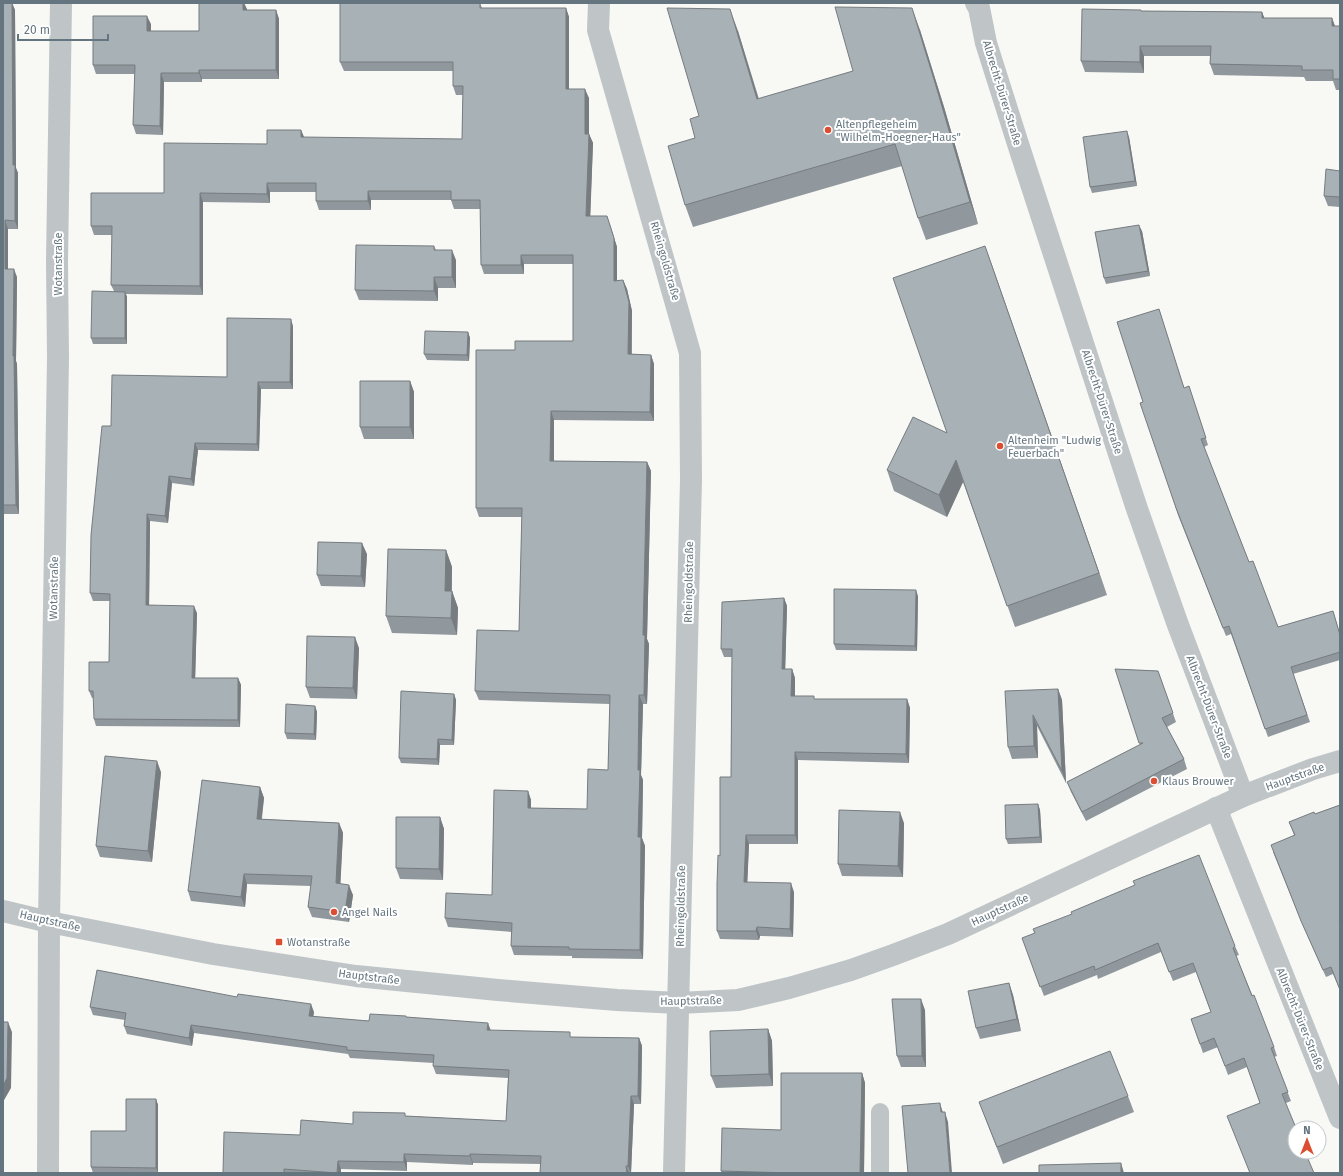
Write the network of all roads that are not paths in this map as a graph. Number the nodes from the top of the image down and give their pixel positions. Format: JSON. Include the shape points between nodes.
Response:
{"nodes":[{"id":1,"x":61,"y":3,"type":"edge"},
{"id":2,"x":599,"y":3,"type":"edge"},
{"id":3,"x":976,"y":3,"type":"edge"},
{"id":4,"x":1340,"y":761,"type":"edge"},
{"id":5,"x":1243,"y":796,"type":"junction"},
{"id":6,"x":1216,"y":808,"type":"junction"},
{"id":7,"x":3,"y":911,"type":"edge"},
{"id":8,"x":49,"y":922,"type":"junction"},
{"id":9,"x":678,"y":1003,"type":"junction"},
{"id":10,"x":880,"y":1112,"type":"dead end"},
{"id":11,"x":1340,"y":1118,"type":"edge"},
{"id":12,"x":48,"y":1173,"type":"edge"},
{"id":13,"x":674,"y":1173,"type":"edge"},
{"id":14,"x":880,"y":1173,"type":"edge"}],
"edges":[{"from":1,"to":8,"type":"street","name":"Wotanstraße"},
{"from":2,"to":9,"type":"street","name":"Rheingoldstraße","via":[[598,30],[690,353],[691,480]]},
{"from":3,"to":5,"type":"street","name":"Albrecht-Dürer-Straße","via":[[1012,125],[1136,506]]},
{"from":4,"to":5,"type":"street","name":"Hauptstraße"},
{"from":5,"to":6,"type":"street","name":"Hauptstraße"},
{"from":6,"to":9,"type":"street","name":"Hauptstraße","via":[[948,934],[893,955],[789,988],[738,1000]]},
{"from":6,"to":11,"type":"street","name":"Albrecht-Dürer-Straße"},
{"from":7,"to":8,"type":"street","name":"Hauptstraße"},
{"from":8,"to":9,"type":"street","name":"Hauptstraße","via":[[213,954],[343,974],[506,991]]},
{"from":8,"to":12,"type":"street","name":"Wotanstraße"},
{"from":9,"to":13,"type":"street","name":"Rheingoldstraße"},
{"from":10,"to":14,"type":"lane"}]}
